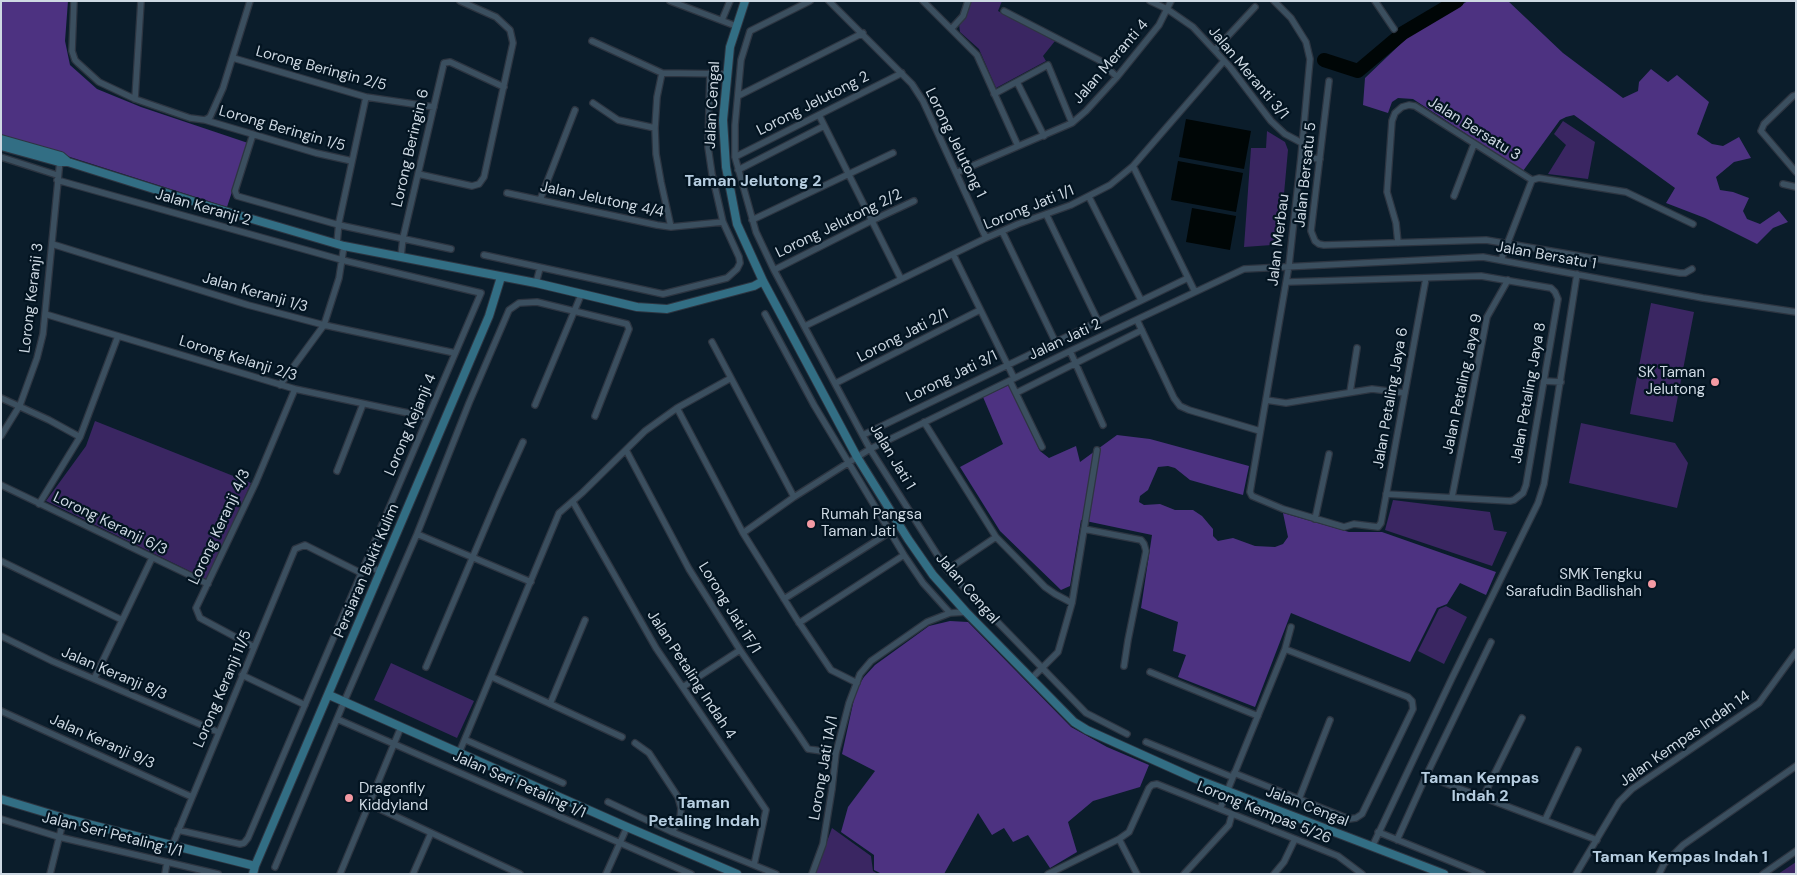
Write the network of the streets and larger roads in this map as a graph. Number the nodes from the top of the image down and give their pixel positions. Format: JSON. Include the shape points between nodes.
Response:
{"nodes":[{"id":1,"x":74,"y":1,"type":"edge"},
{"id":2,"x":141,"y":1,"type":"edge"},
{"id":3,"x":460,"y":1,"type":"edge"},
{"id":4,"x":730,"y":1,"type":"edge"},
{"id":5,"x":745,"y":1,"type":"edge"},
{"id":6,"x":810,"y":1,"type":"edge"},
{"id":7,"x":829,"y":1,"type":"edge"},
{"id":8,"x":923,"y":1,"type":"edge"},
{"id":9,"x":968,"y":1,"type":"edge"},
{"id":10,"x":1150,"y":1,"type":"edge"},
{"id":11,"x":1171,"y":1,"type":"edge"},
{"id":12,"x":1274,"y":1,"type":"edge"},
{"id":13,"x":1375,"y":1,"type":"edge"},
{"id":14,"x":674,"y":2,"type":"edge"},
{"id":15,"x":250,"y":4,"type":"edge"},
{"id":16,"x":472,"y":4,"type":"edge"},
{"id":17,"x":1255,"y":7,"type":"dead end"},
{"id":18,"x":1167,"y":9,"type":"junction"},
{"id":19,"x":1004,"y":11,"type":"dead end"},
{"id":20,"x":722,"y":20,"type":"junction"},
{"id":21,"x":736,"y":26,"type":"junction"},
{"id":22,"x":952,"y":28,"type":"junction"},
{"id":23,"x":1394,"y":29,"type":"dead end"},
{"id":24,"x":863,"y":33,"type":"junction"},
{"id":25,"x":592,"y":41,"type":"dead end"},
{"id":26,"x":1215,"y":50,"type":"junction"},
{"id":27,"x":233,"y":58,"type":"junction"},
{"id":28,"x":1224,"y":60,"type":"junction"},
{"id":29,"x":662,"y":73,"type":"junction"},
{"id":30,"x":710,"y":74,"type":"junction"},
{"id":31,"x":727,"y":74,"type":"junction"},
{"id":32,"x":902,"y":74,"type":"junction"},
{"id":33,"x":1117,"y":77,"type":"junction"},
{"id":34,"x":1329,"y":81,"type":"dead end"},
{"id":35,"x":1017,"y":82,"type":"junction"},
{"id":36,"x":504,"y":88,"type":"junction"},
{"id":37,"x":994,"y":94,"type":"junction"},
{"id":38,"x":1796,"y":95,"type":"edge"},
{"id":39,"x":738,"y":96,"type":"junction"},
{"id":40,"x":366,"y":97,"type":"junction"},
{"id":41,"x":135,"y":99,"type":"junction"},
{"id":42,"x":593,"y":103,"type":"dead end"},
{"id":43,"x":434,"y":108,"type":"junction"},
{"id":44,"x":574,"y":110,"type":"dead end"},
{"id":45,"x":819,"y":115,"type":"junction"},
{"id":46,"x":205,"y":120,"type":"junction"},
{"id":47,"x":1072,"y":123,"type":"junction"},
{"id":48,"x":824,"y":126,"type":"junction"},
{"id":49,"x":655,"y":128,"type":"junction"},
{"id":50,"x":253,"y":134,"type":"junction"},
{"id":51,"x":1044,"y":136,"type":"junction"},
{"id":52,"x":1,"y":139,"type":"edge"},
{"id":53,"x":1302,"y":143,"type":"junction"},
{"id":54,"x":1474,"y":144,"type":"junction"},
{"id":55,"x":1,"y":146,"type":"edge"},
{"id":56,"x":1018,"y":146,"type":"junction"},
{"id":57,"x":893,"y":153,"type":"dead end"},
{"id":58,"x":1,"y":157,"type":"edge"},
{"id":59,"x":1301,"y":157,"type":"junction"},
{"id":60,"x":1320,"y":159,"type":"junction"},
{"id":61,"x":62,"y":160,"type":"junction"},
{"id":62,"x":736,"y":160,"type":"junction"},
{"id":63,"x":352,"y":161,"type":"junction"},
{"id":64,"x":1133,"y":166,"type":"junction"},
{"id":65,"x":726,"y":167,"type":"junction"},
{"id":66,"x":738,"y":170,"type":"junction"},
{"id":67,"x":958,"y":172,"type":"junction"},
{"id":68,"x":1796,"y":172,"type":"edge"},
{"id":69,"x":418,"y":174,"type":"junction"},
{"id":70,"x":848,"y":174,"type":"junction"},
{"id":71,"x":57,"y":177,"type":"junction"},
{"id":72,"x":1532,"y":180,"type":"junction"},
{"id":73,"x":1783,"y":184,"type":"dead end"},
{"id":74,"x":1796,"y":187,"type":"edge"},
{"id":75,"x":507,"y":193,"type":"dead end"},
{"id":76,"x":1454,"y":196,"type":"dead end"},
{"id":77,"x":1089,"y":197,"type":"junction"},
{"id":78,"x":540,"y":200,"type":"junction"},
{"id":79,"x":914,"y":201,"type":"dead end"},
{"id":80,"x":1046,"y":214,"type":"junction"},
{"id":81,"x":752,"y":220,"type":"junction"},
{"id":82,"x":871,"y":221,"type":"junction"},
{"id":83,"x":723,"y":222,"type":"junction"},
{"id":84,"x":1693,"y":224,"type":"dead end"},
{"id":85,"x":339,"y":225,"type":"junction"},
{"id":86,"x":671,"y":227,"type":"junction"},
{"id":87,"x":1002,"y":230,"type":"junction"},
{"id":88,"x":403,"y":238,"type":"junction"},
{"id":89,"x":986,"y":238,"type":"junction"},
{"id":90,"x":1398,"y":243,"type":"junction"},
{"id":91,"x":52,"y":244,"type":"junction"},
{"id":92,"x":1507,"y":244,"type":"junction"},
{"id":93,"x":340,"y":245,"type":"junction"},
{"id":94,"x":451,"y":249,"type":"dead end"},
{"id":95,"x":953,"y":254,"type":"junction"},
{"id":96,"x":401,"y":256,"type":"junction"},
{"id":97,"x":484,"y":256,"type":"dead end"},
{"id":98,"x":342,"y":260,"type":"junction"},
{"id":99,"x":1500,"y":260,"type":"junction"},
{"id":100,"x":1289,"y":265,"type":"junction"},
{"id":101,"x":540,"y":268,"type":"junction"},
{"id":102,"x":1692,"y":269,"type":"dead end"},
{"id":103,"x":774,"y":270,"type":"junction"},
{"id":104,"x":1577,"y":274,"type":"junction"},
{"id":105,"x":501,"y":277,"type":"junction"},
{"id":106,"x":1188,"y":278,"type":"junction"},
{"id":107,"x":1426,"y":278,"type":"junction"},
{"id":108,"x":901,"y":279,"type":"junction"},
{"id":109,"x":1508,"y":280,"type":"junction"},
{"id":110,"x":763,"y":281,"type":"junction"},
{"id":111,"x":1287,"y":282,"type":"junction"},
{"id":112,"x":536,"y":283,"type":"junction"},
{"id":113,"x":1195,"y":292,"type":"junction"},
{"id":114,"x":481,"y":293,"type":"joint"},
{"id":115,"x":581,"y":295,"type":"junction"},
{"id":116,"x":1141,"y":300,"type":"junction"},
{"id":117,"x":980,"y":310,"type":"junction"},
{"id":118,"x":574,"y":311,"type":"junction"},
{"id":119,"x":1796,"y":312,"type":"edge"},
{"id":120,"x":45,"y":314,"type":"junction"},
{"id":121,"x":765,"y":314,"type":"dead end"},
{"id":122,"x":1137,"y":320,"type":"junction"},
{"id":123,"x":1098,"y":321,"type":"junction"},
{"id":124,"x":324,"y":325,"type":"junction"},
{"id":125,"x":805,"y":326,"type":"junction"},
{"id":126,"x":1142,"y":330,"type":"junction"},
{"id":127,"x":118,"y":336,"type":"junction"},
{"id":128,"x":1055,"y":341,"type":"junction"},
{"id":129,"x":712,"y":342,"type":"dead end"},
{"id":130,"x":1357,"y":348,"type":"dead end"},
{"id":131,"x":1070,"y":351,"type":"junction"},
{"id":132,"x":455,"y":353,"type":"junction"},
{"id":133,"x":1075,"y":362,"type":"junction"},
{"id":134,"x":1007,"y":364,"type":"junction"},
{"id":135,"x":731,"y":378,"type":"junction"},
{"id":136,"x":1012,"y":380,"type":"junction"},
{"id":137,"x":1544,"y":381,"type":"junction"},
{"id":138,"x":1561,"y":382,"type":"junction"},
{"id":139,"x":836,"y":383,"type":"junction"},
{"id":140,"x":280,"y":385,"type":"junction"},
{"id":141,"x":295,"y":389,"type":"junction"},
{"id":142,"x":1350,"y":392,"type":"junction"},
{"id":143,"x":1016,"y":393,"type":"junction"},
{"id":144,"x":1404,"y":393,"type":"junction"},
{"id":145,"x":1,"y":398,"type":"edge"},
{"id":146,"x":1266,"y":400,"type":"junction"},
{"id":147,"x":363,"y":404,"type":"junction"},
{"id":148,"x":535,"y":404,"type":"dead end"},
{"id":149,"x":20,"y":405,"type":"junction"},
{"id":150,"x":677,"y":408,"type":"junction"},
{"id":151,"x":596,"y":416,"type":"dead end"},
{"id":152,"x":427,"y":418,"type":"junction"},
{"id":153,"x":924,"y":422,"type":"junction"},
{"id":154,"x":1103,"y":425,"type":"dead end"},
{"id":155,"x":1260,"y":431,"type":"junction"},
{"id":156,"x":863,"y":434,"type":"junction"},
{"id":157,"x":1,"y":436,"type":"edge"},
{"id":158,"x":80,"y":437,"type":"junction"},
{"id":159,"x":523,"y":442,"type":"dead end"},
{"id":160,"x":1042,"y":447,"type":"dead end"},
{"id":161,"x":870,"y":449,"type":"junction"},
{"id":162,"x":626,"y":450,"type":"junction"},
{"id":163,"x":1097,"y":450,"type":"dead end"},
{"id":164,"x":1329,"y":454,"type":"dead end"},
{"id":165,"x":858,"y":456,"type":"junction"},
{"id":166,"x":848,"y":463,"type":"junction"},
{"id":167,"x":337,"y":471,"type":"dead end"},
{"id":168,"x":1,"y":485,"type":"edge"},
{"id":169,"x":1386,"y":494,"type":"junction"},
{"id":170,"x":794,"y":496,"type":"junction"},
{"id":171,"x":1452,"y":498,"type":"junction"},
{"id":172,"x":573,"y":502,"type":"junction"},
{"id":173,"x":39,"y":504,"type":"junction"},
{"id":174,"x":1315,"y":519,"type":"junction"},
{"id":175,"x":1084,"y":529,"type":"junction"},
{"id":176,"x":890,"y":532,"type":"junction"},
{"id":177,"x":743,"y":533,"type":"junction"},
{"id":178,"x":417,"y":534,"type":"junction"},
{"id":179,"x":996,"y":537,"type":"junction"},
{"id":180,"x":904,"y":555,"type":"junction"},
{"id":181,"x":152,"y":558,"type":"junction"},
{"id":182,"x":472,"y":558,"type":"junction"},
{"id":183,"x":1,"y":561,"type":"edge"},
{"id":184,"x":365,"y":564,"type":"junction"},
{"id":185,"x":947,"y":570,"type":"junction"},
{"id":186,"x":380,"y":572,"type":"junction"},
{"id":187,"x":361,"y":573,"type":"junction"},
{"id":188,"x":531,"y":582,"type":"junction"},
{"id":189,"x":208,"y":584,"type":"junction"},
{"id":190,"x":784,"y":599,"type":"junction"},
{"id":191,"x":1072,"y":602,"type":"junction"},
{"id":192,"x":966,"y":612,"type":"junction"},
{"id":193,"x":950,"y":613,"type":"junction"},
{"id":194,"x":122,"y":620,"type":"junction"},
{"id":195,"x":585,"y":620,"type":"dead end"},
{"id":196,"x":799,"y":623,"type":"junction"},
{"id":197,"x":1291,"y":627,"type":"dead end"},
{"id":198,"x":1,"y":636,"type":"edge"},
{"id":199,"x":1491,"y":642,"type":"dead end"},
{"id":200,"x":254,"y":647,"type":"junction"},
{"id":201,"x":1285,"y":649,"type":"junction"},
{"id":202,"x":740,"y":650,"type":"junction"},
{"id":203,"x":1796,"y":652,"type":"edge"},
{"id":204,"x":1124,"y":666,"type":"dead end"},
{"id":205,"x":1042,"y":667,"type":"junction"},
{"id":206,"x":426,"y":668,"type":"dead end"},
{"id":207,"x":1150,"y":672,"type":"dead end"},
{"id":208,"x":242,"y":675,"type":"junction"},
{"id":209,"x":492,"y":677,"type":"junction"},
{"id":210,"x":1032,"y":678,"type":"junction"},
{"id":211,"x":94,"y":679,"type":"junction"},
{"id":212,"x":857,"y":683,"type":"junction"},
{"id":213,"x":683,"y":687,"type":"junction"},
{"id":214,"x":329,"y":696,"type":"junction"},
{"id":215,"x":344,"y":702,"type":"junction"},
{"id":216,"x":550,"y":704,"type":"junction"},
{"id":217,"x":305,"y":705,"type":"junction"},
{"id":218,"x":1,"y":711,"type":"edge"},
{"id":219,"x":1258,"y":716,"type":"junction"},
{"id":220,"x":1522,"y":718,"type":"dead end"},
{"id":221,"x":337,"y":719,"type":"junction"},
{"id":222,"x":1330,"y":720,"type":"dead end"},
{"id":223,"x":401,"y":727,"type":"junction"},
{"id":224,"x":218,"y":732,"type":"junction"},
{"id":225,"x":1127,"y":734,"type":"dead end"},
{"id":226,"x":622,"y":737,"type":"dead end"},
{"id":227,"x":466,"y":740,"type":"junction"},
{"id":228,"x":1146,"y":742,"type":"dead end"},
{"id":229,"x":394,"y":744,"type":"junction"},
{"id":230,"x":634,"y":744,"type":"dead end"},
{"id":231,"x":1578,"y":750,"type":"dead end"},
{"id":232,"x":459,"y":753,"type":"junction"},
{"id":233,"x":836,"y":753,"type":"junction"},
{"id":234,"x":1796,"y":766,"type":"edge"},
{"id":235,"x":1233,"y":775,"type":"junction"},
{"id":236,"x":1426,"y":776,"type":"junction"},
{"id":237,"x":563,"y":783,"type":"dead end"},
{"id":238,"x":1227,"y":790,"type":"junction"},
{"id":239,"x":192,"y":796,"type":"junction"},
{"id":240,"x":1483,"y":797,"type":"junction"},
{"id":241,"x":1,"y":799,"type":"edge"},
{"id":242,"x":1300,"y":799,"type":"junction"},
{"id":243,"x":608,"y":802,"type":"dead end"},
{"id":244,"x":369,"y":804,"type":"junction"},
{"id":245,"x":1220,"y":809,"type":"junction"},
{"id":246,"x":1232,"y":814,"type":"junction"},
{"id":247,"x":64,"y":818,"type":"junction"},
{"id":248,"x":1,"y":819,"type":"edge"},
{"id":249,"x":1545,"y":820,"type":"junction"},
{"id":250,"x":626,"y":827,"type":"junction"},
{"id":251,"x":178,"y":830,"type":"junction"},
{"id":252,"x":672,"y":832,"type":"junction"},
{"id":253,"x":1378,"y":832,"type":"junction"},
{"id":254,"x":431,"y":833,"type":"junction"},
{"id":255,"x":59,"y":837,"type":"junction"},
{"id":256,"x":1119,"y":839,"type":"junction"},
{"id":257,"x":1294,"y":839,"type":"junction"},
{"id":258,"x":1397,"y":840,"type":"junction"},
{"id":259,"x":1597,"y":840,"type":"junction"},
{"id":260,"x":620,"y":843,"type":"junction"},
{"id":261,"x":172,"y":846,"type":"junction"},
{"id":262,"x":1372,"y":847,"type":"junction"},
{"id":263,"x":1796,"y":852,"type":"edge"},
{"id":264,"x":167,"y":862,"type":"junction"},
{"id":265,"x":754,"y":865,"type":"junction"},
{"id":266,"x":275,"y":867,"type":"dead end"},
{"id":267,"x":254,"y":870,"type":"edge"},
{"id":268,"x":678,"y":871,"type":"edge"},
{"id":269,"x":50,"y":874,"type":"edge"},
{"id":270,"x":165,"y":874,"type":"edge"},
{"id":271,"x":218,"y":874,"type":"edge"},
{"id":272,"x":340,"y":874,"type":"edge"},
{"id":273,"x":413,"y":874,"type":"edge"},
{"id":274,"x":520,"y":874,"type":"edge"},
{"id":275,"x":606,"y":874,"type":"edge"},
{"id":276,"x":691,"y":874,"type":"edge"},
{"id":277,"x":737,"y":874,"type":"edge"},
{"id":278,"x":776,"y":874,"type":"edge"},
{"id":279,"x":812,"y":874,"type":"edge"},
{"id":280,"x":1048,"y":874,"type":"edge"},
{"id":281,"x":1137,"y":874,"type":"edge"},
{"id":282,"x":1184,"y":874,"type":"edge"},
{"id":283,"x":1274,"y":874,"type":"edge"},
{"id":284,"x":1362,"y":874,"type":"edge"},
{"id":285,"x":1444,"y":874,"type":"edge"},
{"id":286,"x":1482,"y":874,"type":"edge"},
{"id":287,"x":1576,"y":874,"type":"edge"},
{"id":288,"x":1659,"y":874,"type":"edge"},
{"id":289,"x":1763,"y":874,"type":"edge"}],
"edges":[{"from":1,"to":41,"type":"street","name":"Lorong Beringin 1/5","via":[[72,51],[75,60],[99,82]]},
{"from":2,"to":41,"type":"street"},
{"from":3,"to":16,"type":"street"},
{"from":4,"to":20,"type":"street"},
{"from":5,"to":21,"type":"street","name":"Jalan Cengal"},
{"from":6,"to":39,"type":"street","name":"Jalan Jati 1","via":[[750,31],[741,60]]},
{"from":7,"to":24,"type":"street","name":"Lorong Jelutong 1"},
{"from":8,"to":22,"type":"street"},
{"from":9,"to":22,"type":"street","via":[[963,16]]},
{"from":10,"to":18,"type":"street","name":"Jalan Meranti 3/1"},
{"from":11,"to":18,"type":"street","name":"Jalan Meranti 4"},
{"from":12,"to":53,"type":"street","name":"Jalan Merbau","via":[[1291,18],[1306,42],[1310,59]]},
{"from":13,"to":23,"type":"street"},
{"from":14,"to":20,"type":"street"},
{"from":15,"to":27,"type":"street"},
{"from":16,"to":36,"type":"street","via":[[496,17],[510,30],[513,48]]},
{"from":17,"to":26,"type":"street"},
{"from":18,"to":26,"type":"street","name":"Jalan Meranti 3/1"},
{"from":18,"to":33,"type":"street","name":"Jalan Meranti 4","via":[[1159,25]]},
{"from":19,"to":33,"type":"street","via":[[1091,55]]},
{"from":20,"to":21,"type":"street"},
{"from":21,"to":31,"type":"street","name":"Jalan Cengal"},
{"from":22,"to":37,"type":"street","via":[[977,55]]},
{"from":24,"to":32,"type":"street","name":"Lorong Jelutong 1"},
{"from":24,"to":39,"type":"street"},
{"from":25,"to":29,"type":"street"},
{"from":26,"to":28,"type":"street","name":"Jalan Meranti 3/1"},
{"from":27,"to":40,"type":"street","name":"Lorong Beringin 2/5"},
{"from":27,"to":46,"type":"street","via":[[212,113]]},
{"from":28,"to":53,"type":"street","name":"Jalan Meranti 3/1","via":[[1271,121],[1284,134]]},
{"from":28,"to":64,"type":"street","name":"Lorong Jati 1/1"},
{"from":29,"to":30,"type":"street"},
{"from":29,"to":49,"type":"street"},
{"from":30,"to":31,"type":"street"},
{"from":30,"to":83,"type":"street","via":[[708,148]]},
{"from":31,"to":65,"type":"street","name":"Jalan Cengal","via":[[723,120]]},
{"from":32,"to":45,"type":"street","name":"Lorong Jelutong 2"},
{"from":32,"to":67,"type":"street","name":"Lorong Jelutong 1","via":[[923,100]]},
{"from":33,"to":47,"type":"street","name":"Jalan Meranti 4"},
{"from":34,"to":60,"type":"street","name":"Jalan Bersatu 5"},
{"from":35,"to":37,"type":"street"},
{"from":35,"to":47,"type":"street","via":[[1048,66]]},
{"from":35,"to":51,"type":"street"},
{"from":36,"to":43,"type":"street","name":"Lorong Beringin 6","via":[[450,62],[444,63]]},
{"from":36,"to":69,"type":"street","via":[[484,177],[479,184],[472,186]]},
{"from":37,"to":56,"type":"street"},
{"from":38,"to":68,"type":"street","via":[[1764,124],[1761,131]]},
{"from":39,"to":62,"type":"street","name":"Jalan Jati 1"},
{"from":40,"to":43,"type":"street","name":"Lorong Beringin 2/5"},
{"from":40,"to":63,"type":"street"},
{"from":41,"to":46,"type":"street","name":"Lorong Beringin 1/5"},
{"from":42,"to":49,"type":"street","via":[[618,120]]},
{"from":43,"to":69,"type":"street","name":"Lorong Beringin 6"},
{"from":44,"to":78,"type":"street"},
{"from":45,"to":48,"type":"street"},
{"from":45,"to":62,"type":"street","name":"Lorong Jelutong 2"},
{"from":46,"to":50,"type":"street","name":"Lorong Beringin 1/5"},
{"from":47,"to":51,"type":"street","name":"Jalan Meranti 4"},
{"from":48,"to":66,"type":"street"},
{"from":48,"to":70,"type":"street"},
{"from":49,"to":86,"type":"street","via":[[656,154]]},
{"from":50,"to":63,"type":"street","name":"Lorong Beringin 1/5"},
{"from":50,"to":85,"type":"street","via":[[235,194]]},
{"from":51,"to":56,"type":"street","name":"Jalan Meranti 4"},
{"from":52,"to":61,"type":"street"},
{"from":53,"to":59,"type":"street","name":"Jalan Merbau"},
{"from":54,"to":72,"type":"street","name":"Jalan Bersatu 3"},
{"from":54,"to":76,"type":"street"},
{"from":54,"to":90,"type":"street","name":"Jalan Bersatu 3","via":[[1415,106],[1402,107],[1395,113],[1387,192]]},
{"from":55,"to":61,"type":"street"},
{"from":56,"to":67,"type":"street","name":"Jalan Meranti 4"},
{"from":57,"to":70,"type":"street"},
{"from":58,"to":71,"type":"street","name":"Jalan Keranji 2"},
{"from":59,"to":60,"type":"street"},
{"from":59,"to":100,"type":"street","name":"Jalan Merbau"},
{"from":60,"to":90,"type":"street","name":"Jalan Bersatu 5","via":[[1311,230],[1315,241],[1324,245]]},
{"from":61,"to":71,"type":"street","name":"Lorong Keranji 3"},
{"from":61,"to":93,"type":"street"},
{"from":62,"to":65,"type":"street","name":"Lorong Jelutong 2"},
{"from":62,"to":66,"type":"street","name":"Jalan Jati 1"},
{"from":63,"to":85,"type":"street"},
{"from":64,"to":77,"type":"street","name":"Lorong Jati 1/1"},
{"from":64,"to":106,"type":"street"},
{"from":65,"to":110,"type":"street","name":"Jalan Cengal","via":[[737,224]]},
{"from":66,"to":81,"type":"street","name":"Jalan Jati 1"},
{"from":67,"to":89,"type":"street","name":"Lorong Jelutong 1"},
{"from":69,"to":88,"type":"street","name":"Lorong Beringin 6"},
{"from":70,"to":81,"type":"street"},
{"from":70,"to":82,"type":"street"},
{"from":71,"to":91,"type":"street","name":"Lorong Keranji 3"},
{"from":71,"to":98,"type":"street","name":"Jalan Keranji 2"},
{"from":72,"to":84,"type":"street","via":[[1539,178],[1626,192]]},
{"from":72,"to":92,"type":"street"},
{"from":73,"to":74,"type":"street"},
{"from":75,"to":78,"type":"street","name":"Jalan Jelutong 4/4"},
{"from":77,"to":80,"type":"street","name":"Lorong Jati 1/1"},
{"from":77,"to":116,"type":"street"},
{"from":78,"to":86,"type":"street","name":"Jalan Jelutong 4/4"},
{"from":79,"to":82,"type":"street","name":"Lorong Jelutong 2/2"},
{"from":80,"to":87,"type":"street","name":"Lorong Jati 1/1"},
{"from":80,"to":123,"type":"street"},
{"from":81,"to":103,"type":"street","name":"Jalan Jati 1"},
{"from":82,"to":103,"type":"street","name":"Lorong Jelutong 2/2"},
{"from":82,"to":108,"type":"street"},
{"from":83,"to":86,"type":"street","name":"Jalan Jelutong 4/4"},
{"from":83,"to":101,"type":"street","via":[[740,263],[727,278],[663,294]]},
{"from":85,"to":88,"type":"street"},
{"from":85,"to":93,"type":"street"},
{"from":87,"to":89,"type":"street","name":"Lorong Jati 1/1"},
{"from":87,"to":128,"type":"street"},
{"from":88,"to":94,"type":"street"},
{"from":88,"to":96,"type":"street","name":"Lorong Beringin 6"},
{"from":89,"to":95,"type":"street","name":"Lorong Jati 1/1"},
{"from":90,"to":92,"type":"street","via":[[1486,240]]},
{"from":91,"to":120,"type":"street","name":"Lorong Keranji 3"},
{"from":91,"to":124,"type":"street","name":"Jalan Keranji 1/3","via":[[248,305]]},
{"from":92,"to":99,"type":"street"},
{"from":92,"to":102,"type":"street","via":[[1680,273]]},
{"from":93,"to":96,"type":"street"},
{"from":93,"to":98,"type":"street"},
{"from":95,"to":108,"type":"street","name":"Lorong Jati 1/1"},
{"from":95,"to":117,"type":"street"},
{"from":96,"to":105,"type":"street"},
{"from":97,"to":101,"type":"street"},
{"from":98,"to":114,"type":"street","name":"Jalan Keranji 2"},
{"from":98,"to":124,"type":"street"},
{"from":99,"to":100,"type":"street","name":"Jalan Bersatu 1","via":[[1483,257]]},
{"from":99,"to":104,"type":"street","name":"Jalan Bersatu 1"},
{"from":100,"to":111,"type":"street","name":"Jalan Merbau"},
{"from":100,"to":113,"type":"street","name":"Jalan Jati 2","via":[[1244,269]]},
{"from":101,"to":112,"type":"street"},
{"from":103,"to":125,"type":"street","name":"Jalan Jati 1"},
{"from":104,"to":119,"type":"street","name":"Jalan Bersatu 1"},
{"from":104,"to":138,"type":"street"},
{"from":105,"to":112,"type":"street"},
{"from":105,"to":186,"type":"street","name":"Persiaran Bukit Kulim","via":[[489,316]]},
{"from":106,"to":113,"type":"street"},
{"from":106,"to":116,"type":"street","name":"Lorong Jati 3/1"},
{"from":107,"to":109,"type":"street","via":[[1481,276]]},
{"from":107,"to":111,"type":"street"},
{"from":107,"to":144,"type":"street","name":"Jalan Petaling Jaya 6"},
{"from":108,"to":125,"type":"street","name":"Lorong Jati 1/1"},
{"from":109,"to":137,"type":"street","name":"Jalan Petaling Jaya 8","via":[[1551,288],[1558,299]]},
{"from":109,"to":171,"type":"street","name":"Jalan Petaling Jaya 9","via":[[1487,317]]},
{"from":110,"to":115,"type":"street","via":[[667,309],[637,307]]},
{"from":110,"to":165,"type":"street","name":"Jalan Cengal"},
{"from":111,"to":146,"type":"street","name":"Jalan Merbau"},
{"from":112,"to":115,"type":"street"},
{"from":113,"to":122,"type":"street","name":"Jalan Jati 2"},
{"from":114,"to":132,"type":"street","name":"Lorong Kejanji 4"},
{"from":115,"to":118,"type":"street"},
{"from":116,"to":123,"type":"street","name":"Lorong Jati 3/1"},
{"from":117,"to":134,"type":"street"},
{"from":117,"to":139,"type":"street","name":"Lorong Jati 2/1"},
{"from":118,"to":148,"type":"street"},
{"from":118,"to":151,"type":"street","via":[[627,324],[629,328]]},
{"from":118,"to":178,"type":"street","via":[[537,302],[519,303],[509,310]]},
{"from":120,"to":127,"type":"street","name":"Lorong Kelanji 2/3"},
{"from":120,"to":149,"type":"street","name":"Lorong Keranji 3","via":[[37,358]]},
{"from":121,"to":166,"type":"street"},
{"from":122,"to":126,"type":"street"},
{"from":122,"to":131,"type":"street","name":"Jalan Jati 2"},
{"from":123,"to":128,"type":"street","name":"Lorong Jati 3/1"},
{"from":124,"to":132,"type":"street","name":"Jalan Keranji 1/3"},
{"from":124,"to":140,"type":"street"},
{"from":125,"to":139,"type":"street","name":"Jalan Jati 1"},
{"from":126,"to":133,"type":"street"},
{"from":126,"to":155,"type":"street","via":[[1180,406]]},
{"from":127,"to":140,"type":"street","name":"Lorong Kelanji 2/3"},
{"from":127,"to":158,"type":"street"},
{"from":128,"to":134,"type":"street","name":"Lorong Jati 3/1"},
{"from":129,"to":135,"type":"street"},
{"from":130,"to":142,"type":"street"},
{"from":131,"to":133,"type":"street"},
{"from":131,"to":136,"type":"street","name":"Jalan Jati 2"},
{"from":132,"to":152,"type":"street","name":"Lorong Kejanji 4"},
{"from":133,"to":143,"type":"street"},
{"from":133,"to":154,"type":"street"},
{"from":134,"to":136,"type":"street"},
{"from":134,"to":156,"type":"street","name":"Lorong Jati 3/1"},
{"from":135,"to":150,"type":"street"},
{"from":135,"to":170,"type":"street"},
{"from":136,"to":143,"type":"street"},
{"from":136,"to":153,"type":"street","name":"Jalan Jati 2"},
{"from":137,"to":138,"type":"street"},
{"from":137,"to":171,"type":"street","name":"Jalan Petaling Jaya 8","via":[[1526,485],[1519,496],[1510,501]]},
{"from":138,"to":253,"type":"street","via":[[1538,503]]},
{"from":139,"to":156,"type":"street","name":"Jalan Jati 1"},
{"from":140,"to":141,"type":"street","name":"Lorong Kelanji 2/3"},
{"from":141,"to":147,"type":"street","name":"Lorong Kelanji 2/3"},
{"from":141,"to":189,"type":"street","name":"Lorong Keranji 4/3"},
{"from":142,"to":144,"type":"street","via":[[1372,389]]},
{"from":142,"to":146,"type":"street","via":[[1286,404]]},
{"from":143,"to":160,"type":"street"},
{"from":144,"to":169,"type":"street","name":"Jalan Petaling Jaya 6"},
{"from":145,"to":149,"type":"street"},
{"from":146,"to":155,"type":"street","name":"Jalan Merbau"},
{"from":147,"to":152,"type":"street","name":"Lorong Kelanji 2/3"},
{"from":147,"to":167,"type":"street"},
{"from":149,"to":157,"type":"street","name":"Lorong Keranji 3"},
{"from":149,"to":158,"type":"street"},
{"from":150,"to":162,"type":"street","via":[[645,431]]},
{"from":150,"to":177,"type":"street"},
{"from":152,"to":184,"type":"street","name":"Lorong Kejanji 4"},
{"from":153,"to":161,"type":"street","name":"Jalan Jati 2"},
{"from":153,"to":179,"type":"street"},
{"from":155,"to":174,"type":"street","name":"Jalan Merbau","via":[[1251,495]]},
{"from":156,"to":161,"type":"street","name":"Jalan Jati 1"},
{"from":158,"to":173,"type":"street"},
{"from":159,"to":182,"type":"street"},
{"from":161,"to":165,"type":"street","name":"Jalan Jati 2"},
{"from":161,"to":185,"type":"street","name":"Jalan Jati 1"},
{"from":162,"to":172,"type":"street"},
{"from":162,"to":202,"type":"street","name":"Lorong Jati 1F/1","via":[[689,569]]},
{"from":163,"to":175,"type":"street"},
{"from":164,"to":174,"type":"street"},
{"from":165,"to":166,"type":"street"},
{"from":165,"to":192,"type":"street","name":"Jalan Cengal","via":[[908,539],[933,575]]},
{"from":166,"to":170,"type":"street"},
{"from":166,"to":176,"type":"street"},
{"from":168,"to":173,"type":"street","name":"Lorong Keranji 6/3"},
{"from":169,"to":171,"type":"street"},
{"from":169,"to":174,"type":"street","name":"Jalan Petaling Jaya 6","via":[[1378,527],[1354,524],[1344,527]]},
{"from":170,"to":177,"type":"street"},
{"from":172,"to":188,"type":"street","via":[[559,513]]},
{"from":172,"to":213,"type":"street","name":"Jalan Petaling Indah 4","via":[[656,648]]},
{"from":173,"to":181,"type":"street","name":"Lorong Keranji 6/3"},
{"from":175,"to":191,"type":"street"},
{"from":175,"to":204,"type":"street","via":[[1142,540],[1144,544],[1146,552]]},
{"from":176,"to":180,"type":"street"},
{"from":176,"to":190,"type":"street"},
{"from":177,"to":190,"type":"street"},
{"from":178,"to":182,"type":"street"},
{"from":178,"to":215,"type":"street"},
{"from":179,"to":185,"type":"street"},
{"from":179,"to":191,"type":"street","via":[[1044,587]]},
{"from":180,"to":193,"type":"street","via":[[923,583]]},
{"from":180,"to":196,"type":"street"},
{"from":181,"to":189,"type":"street","name":"Lorong Keranji 6/3"},
{"from":181,"to":194,"type":"street"},
{"from":182,"to":188,"type":"street"},
{"from":182,"to":206,"type":"street"},
{"from":183,"to":194,"type":"street"},
{"from":184,"to":186,"type":"street"},
{"from":184,"to":187,"type":"street","name":"Lorong Kejanji 4"},
{"from":185,"to":205,"type":"street","name":"Jalan Jati 1"},
{"from":186,"to":214,"type":"street","name":"Persiaran Bukit Kulim"},
{"from":187,"to":200,"type":"street","name":"Lorong Keranji 11/5","via":[[302,545],[295,549]]},
{"from":187,"to":217,"type":"street","name":"Lorong Kejanji 4"},
{"from":188,"to":209,"type":"street"},
{"from":189,"to":200,"type":"street","name":"Lorong Keranji 4/3","via":[[196,608],[200,618]]},
{"from":190,"to":196,"type":"street"},
{"from":191,"to":205,"type":"street","via":[[1058,652]]},
{"from":192,"to":193,"type":"street","name":"Lorong Jati 1A/1"},
{"from":192,"to":210,"type":"street","name":"Jalan Cengal"},
{"from":193,"to":212,"type":"street","name":"Lorong Jati 1A/1","via":[[927,622],[871,661]]},
{"from":194,"to":211,"type":"street"},
{"from":195,"to":216,"type":"street"},
{"from":196,"to":212,"type":"street","via":[[831,670]]},
{"from":197,"to":201,"type":"street"},
{"from":198,"to":211,"type":"street","name":"Jalan Keranji 8/3"},
{"from":199,"to":236,"type":"street"},
{"from":200,"to":208,"type":"street","name":"Lorong Keranji 11/5"},
{"from":201,"to":219,"type":"street"},
{"from":201,"to":242,"type":"street","via":[[1408,697],[1413,709],[1362,814],[1349,819]]},
{"from":202,"to":213,"type":"street"},
{"from":202,"to":233,"type":"street","name":"Lorong Jati 1F/1","via":[[808,748]]},
{"from":203,"to":259,"type":"street","name":"Jalan Kempas Indah 14","via":[[1770,690],[1750,711],[1632,789],[1619,802]]},
{"from":205,"to":210,"type":"street"},
{"from":205,"to":225,"type":"street","name":"Jalan Jati 1","via":[[1086,713]]},
{"from":207,"to":219,"type":"street"},
{"from":208,"to":217,"type":"street"},
{"from":208,"to":224,"type":"street","name":"Lorong Keranji 11/5"},
{"from":209,"to":216,"type":"street"},
{"from":209,"to":227,"type":"street"},
{"from":210,"to":238,"type":"street","name":"Jalan Cengal","via":[[1074,722],[1087,730]]},
{"from":211,"to":224,"type":"street","name":"Jalan Keranji 8/3"},
{"from":212,"to":233,"type":"street","name":"Lorong Jati 1A/1"},
{"from":213,"to":265,"type":"street","name":"Jalan Petaling Indah 4","via":[[766,810]]},
{"from":214,"to":215,"type":"street"},
{"from":214,"to":267,"type":"street","name":"Persiaran Bukit Kulim"},
{"from":215,"to":221,"type":"street"},
{"from":215,"to":223,"type":"street"},
{"from":216,"to":226,"type":"street"},
{"from":217,"to":251,"type":"street","name":"Lorong Kejanji 4","via":[[244,843]]},
{"from":218,"to":239,"type":"street","name":"Jalan Keranji 9/3"},
{"from":219,"to":235,"type":"street"},
{"from":220,"to":240,"type":"street"},
{"from":221,"to":229,"type":"street","name":"Jalan Seri Petaling 1/1"},
{"from":221,"to":266,"type":"street"},
{"from":222,"to":242,"type":"street"},
{"from":223,"to":229,"type":"street"},
{"from":223,"to":232,"type":"street"},
{"from":224,"to":239,"type":"street","name":"Lorong Keranji 11/5"},
{"from":227,"to":232,"type":"street"},
{"from":227,"to":237,"type":"street"},
{"from":228,"to":235,"type":"street"},
{"from":229,"to":244,"type":"street"},
{"from":229,"to":260,"type":"street","name":"Jalan Seri Petaling 1/1"},
{"from":230,"to":252,"type":"street","via":[[649,753],[678,796],[680,819]]},
{"from":231,"to":249,"type":"street"},
{"from":232,"to":250,"type":"street"},
{"from":233,"to":279,"type":"street","name":"Lorong Jati 1A/1","via":[[823,844]]},
{"from":234,"to":288,"type":"street","via":[[1683,845],[1664,864]]},
{"from":235,"to":238,"type":"street"},
{"from":235,"to":242,"type":"street"},
{"from":236,"to":240,"type":"street"},
{"from":236,"to":258,"type":"street"},
{"from":238,"to":245,"type":"street"},
{"from":238,"to":262,"type":"street","name":"Jalan Cengal"},
{"from":239,"to":251,"type":"street","name":"Lorong Keranji 11/5"},
{"from":240,"to":249,"type":"street"},
{"from":241,"to":247,"type":"street"},
{"from":243,"to":252,"type":"street"},
{"from":244,"to":254,"type":"street"},
{"from":244,"to":272,"type":"street"},
{"from":245,"to":246,"type":"street","name":"Lorong Kempas 5/26"},
{"from":245,"to":256,"type":"street","name":"Lorong Kempas 5/26","via":[[1157,784],[1152,785],[1129,832]]},
{"from":246,"to":257,"type":"street","name":"Lorong Kempas 5/26"},
{"from":246,"to":282,"type":"street","via":[[1228,825]]},
{"from":247,"to":255,"type":"street"},
{"from":247,"to":261,"type":"street"},
{"from":248,"to":255,"type":"street","name":"Jalan Seri Petaling 1/1"},
{"from":249,"to":259,"type":"street"},
{"from":250,"to":260,"type":"street"},
{"from":250,"to":277,"type":"street"},
{"from":251,"to":261,"type":"street","name":"Lorong Keranji 11/5"},
{"from":252,"to":265,"type":"street"},
{"from":253,"to":258,"type":"street"},
{"from":253,"to":262,"type":"street"},
{"from":254,"to":273,"type":"street"},
{"from":254,"to":274,"type":"street"},
{"from":255,"to":264,"type":"street","name":"Jalan Seri Petaling 1/1"},
{"from":255,"to":269,"type":"street"},
{"from":256,"to":280,"type":"street"},
{"from":256,"to":281,"type":"street"},
{"from":257,"to":283,"type":"street","via":[[1284,862]]},
{"from":257,"to":284,"type":"street","name":"Lorong Kempas 5/26","via":[[1338,856]]},
{"from":258,"to":286,"type":"street"},
{"from":259,"to":287,"type":"street","name":"Jalan Kempas Indah 14"},
{"from":260,"to":268,"type":"street","name":"Jalan Seri Petaling 1/1"},
{"from":260,"to":275,"type":"street"},
{"from":261,"to":267,"type":"street"},
{"from":262,"to":285,"type":"street","name":"Jalan Cengal"},
{"from":263,"to":289,"type":"street"},
{"from":264,"to":270,"type":"street"},
{"from":264,"to":271,"type":"street","name":"Jalan Seri Petaling 1/1"},
{"from":265,"to":278,"type":"street"},
{"from":268,"to":276,"type":"street","name":"Jalan Seri Petaling 1/1"}]}
